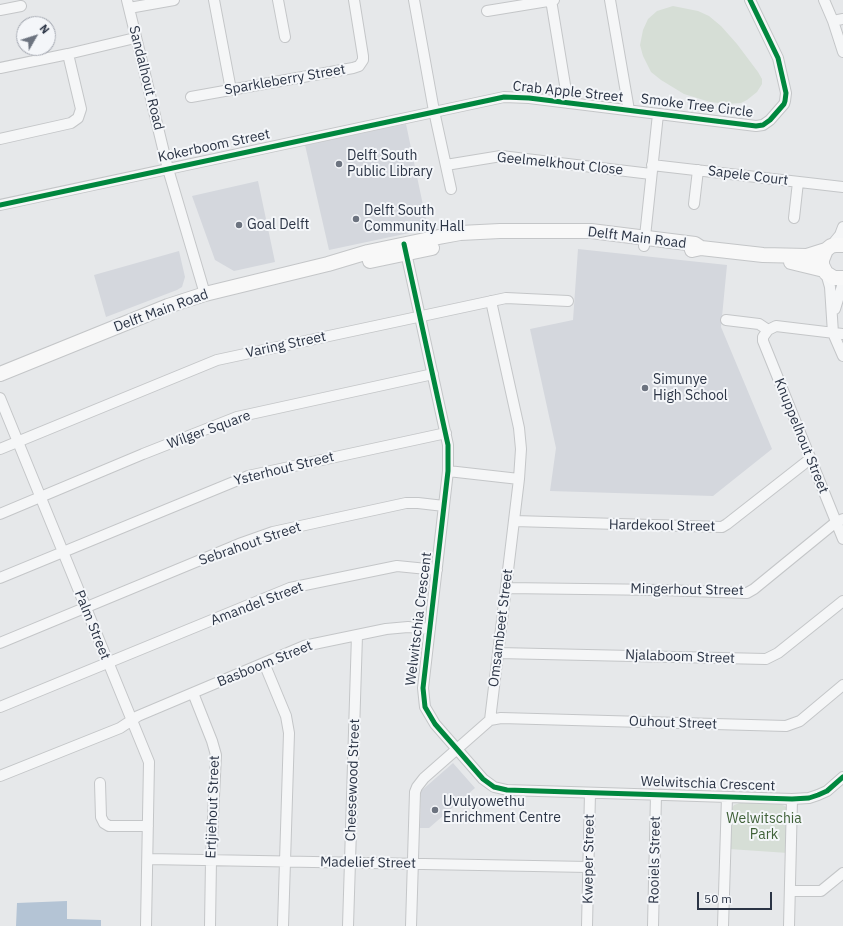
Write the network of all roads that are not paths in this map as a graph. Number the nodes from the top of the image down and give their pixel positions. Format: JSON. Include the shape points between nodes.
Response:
{"nodes":[{"id":1,"x":174,"y":0,"type":"edge"},
{"id":2,"x":214,"y":0,"type":"edge"},
{"id":3,"x":278,"y":0,"type":"edge"},
{"id":4,"x":354,"y":0,"type":"edge"},
{"id":5,"x":414,"y":0,"type":"edge"},
{"id":6,"x":552,"y":0,"type":"edge"},
{"id":7,"x":610,"y":0,"type":"edge"},
{"id":8,"x":750,"y":0,"type":"edge"},
{"id":9,"x":824,"y":0,"type":"edge"},
{"id":10,"x":128,"y":4,"type":"edge"},
{"id":11,"x":21,"y":6,"type":"dead end"},
{"id":12,"x":0,"y":10,"type":"edge"},
{"id":13,"x":487,"y":10,"type":"dead end"},
{"id":14,"x":838,"y":20,"type":"edge"},
{"id":15,"x":285,"y":36,"type":"dead end"},
{"id":16,"x":135,"y":38,"type":"junction"},
{"id":17,"x":843,"y":52,"type":"edge"},
{"id":18,"x":68,"y":54,"type":"junction"},
{"id":19,"x":0,"y":68,"type":"edge"},
{"id":20,"x":231,"y":90,"type":"junction"},
{"id":21,"x":192,"y":97,"type":"dead end"},
{"id":22,"x":568,"y":103,"type":"junction"},
{"id":23,"x":630,"y":110,"type":"junction"},
{"id":24,"x":434,"y":111,"type":"junction"},
{"id":25,"x":658,"y":114,"type":"junction"},
{"id":26,"x":0,"y":139,"type":"edge"},
{"id":27,"x":446,"y":165,"type":"junction"},
{"id":28,"x":168,"y":169,"type":"junction"},
{"id":29,"x":652,"y":169,"type":"junction"},
{"id":30,"x":698,"y":170,"type":"junction"},
{"id":31,"x":798,"y":182,"type":"junction"},
{"id":32,"x":843,"y":187,"type":"edge"},
{"id":33,"x":451,"y":189,"type":"dead end"},
{"id":34,"x":694,"y":204,"type":"dead end"},
{"id":35,"x":0,"y":205,"type":"edge"},
{"id":36,"x":794,"y":218,"type":"dead end"},
{"id":37,"x":843,"y":227,"type":"edge"},
{"id":38,"x":644,"y":242,"type":"junction"},
{"id":39,"x":833,"y":247,"type":"edge"},
{"id":40,"x":405,"y":249,"type":"junction"},
{"id":41,"x":763,"y":255,"type":"junction"},
{"id":42,"x":825,"y":271,"type":"junction"},
{"id":43,"x":843,"y":278,"type":"edge"},
{"id":44,"x":843,"y":283,"type":"edge"},
{"id":45,"x":205,"y":294,"type":"junction"},
{"id":46,"x":491,"y":301,"type":"junction"},
{"id":47,"x":568,"y":301,"type":"dead end"},
{"id":48,"x":833,"y":315,"type":"junction"},
{"id":49,"x":420,"y":316,"type":"junction"},
{"id":50,"x":726,"y":320,"type":"dead end"},
{"id":51,"x":767,"y":332,"type":"junction"},
{"id":52,"x":838,"y":334,"type":"edge"},
{"id":53,"x":843,"y":356,"type":"edge"},
{"id":54,"x":0,"y":374,"type":"edge"},
{"id":55,"x":433,"y":374,"type":"junction"},
{"id":56,"x":0,"y":398,"type":"edge"},
{"id":57,"x":446,"y":433,"type":"junction"},
{"id":58,"x":17,"y":442,"type":"junction"},
{"id":59,"x":0,"y":449,"type":"edge"},
{"id":60,"x":810,"y":459,"type":"junction"},
{"id":61,"x":448,"y":471,"type":"junction"},
{"id":62,"x":519,"y":479,"type":"junction"},
{"id":63,"x":40,"y":498,"type":"junction"},
{"id":64,"x":444,"y":506,"type":"junction"},
{"id":65,"x":0,"y":514,"type":"edge"},
{"id":66,"x":514,"y":521,"type":"junction"},
{"id":67,"x":840,"y":521,"type":"edge"},
{"id":68,"x":843,"y":539,"type":"edge"},
{"id":69,"x":62,"y":553,"type":"junction"},
{"id":70,"x":437,"y":570,"type":"junction"},
{"id":71,"x":0,"y":578,"type":"edge"},
{"id":72,"x":506,"y":588,"type":"junction"},
{"id":73,"x":843,"y":601,"type":"edge"},
{"id":74,"x":85,"y":608,"type":"junction"},
{"id":75,"x":430,"y":628,"type":"junction"},
{"id":76,"x":357,"y":634,"type":"junction"},
{"id":77,"x":0,"y":643,"type":"edge"},
{"id":78,"x":498,"y":653,"type":"junction"},
{"id":79,"x":264,"y":663,"type":"junction"},
{"id":80,"x":108,"y":664,"type":"junction"},
{"id":81,"x":843,"y":685,"type":"edge"},
{"id":82,"x":193,"y":692,"type":"junction"},
{"id":83,"x":0,"y":708,"type":"edge"},
{"id":84,"x":131,"y":720,"type":"junction"},
{"id":85,"x":490,"y":720,"type":"junction"},
{"id":86,"x":457,"y":750,"type":"junction"},
{"id":87,"x":0,"y":776,"type":"edge"},
{"id":88,"x":843,"y":777,"type":"edge"},
{"id":89,"x":100,"y":783,"type":"dead end"},
{"id":90,"x":590,"y":793,"type":"junction"},
{"id":91,"x":656,"y":795,"type":"junction"},
{"id":92,"x":727,"y":797,"type":"junction"},
{"id":93,"x":792,"y":799,"type":"junction"},
{"id":94,"x":148,"y":826,"type":"junction"},
{"id":95,"x":148,"y":859,"type":"junction"},
{"id":96,"x":211,"y":860,"type":"junction"},
{"id":97,"x":285,"y":861,"type":"junction"},
{"id":98,"x":350,"y":862,"type":"junction"},
{"id":99,"x":413,"y":864,"type":"junction"},
{"id":100,"x":589,"y":867,"type":"junction"},
{"id":101,"x":843,"y":874,"type":"edge"},
{"id":102,"x":790,"y":891,"type":"junction"},
{"id":103,"x":146,"y":926,"type":"edge"},
{"id":104,"x":210,"y":926,"type":"edge"},
{"id":105,"x":283,"y":926,"type":"edge"},
{"id":106,"x":348,"y":926,"type":"edge"},
{"id":107,"x":411,"y":926,"type":"edge"},
{"id":108,"x":587,"y":926,"type":"edge"},
{"id":109,"x":653,"y":926,"type":"edge"},
{"id":110,"x":723,"y":926,"type":"edge"},
{"id":111,"x":789,"y":926,"type":"edge"}],
"edges":[{"from":1,"to":10,"type":"street"},
{"from":2,"to":20,"type":"street"},
{"from":3,"to":15,"type":"street"},
{"from":4,"to":20,"type":"street","name":"Sparkleberry Street","via":[[363,56],[360,66]]},
{"from":5,"to":24,"type":"street"},
{"from":6,"to":13,"type":"street"},
{"from":6,"to":22,"type":"street"},
{"from":7,"to":23,"type":"street"},
{"from":8,"to":25,"type":"street","name":"Smoke Tree Circle","via":[[778,58],[786,93],[784,104],[767,123],[760,126]]},
{"from":9,"to":14,"type":"street"},
{"from":10,"to":16,"type":"street","name":"Sandalhout Road"},
{"from":11,"to":12,"type":"street"},
{"from":14,"to":17,"type":"street"},
{"from":16,"to":18,"type":"street"},
{"from":16,"to":28,"type":"street","name":"Sandalhout Road"},
{"from":18,"to":19,"type":"street"},
{"from":18,"to":26,"type":"street","via":[[81,109],[78,118],[71,123]]},
{"from":20,"to":21,"type":"street","name":"Sparkleberry Street"},
{"from":22,"to":23,"type":"street","name":"Crab Apple Street"},
{"from":22,"to":24,"type":"street","name":"Crab Apple Street","via":[[504,97]]},
{"from":23,"to":25,"type":"street","name":"Smoke Tree Circle"},
{"from":24,"to":27,"type":"street"},
{"from":24,"to":28,"type":"street","name":"Kokerboom Street"},
{"from":25,"to":29,"type":"street"},
{"from":27,"to":29,"type":"street","name":"Geelmelkhout Close","via":[[501,156]]},
{"from":27,"to":33,"type":"street"},
{"from":28,"to":35,"type":"street","name":"Kokerboom Street"},
{"from":28,"to":45,"type":"street","name":"Sandalhout Road"},
{"from":29,"to":30,"type":"street","name":"Sapele Court"},
{"from":29,"to":38,"type":"street"},
{"from":30,"to":31,"type":"street","name":"Sapele Court"},
{"from":30,"to":34,"type":"street","name":"Sapele Court"},
{"from":31,"to":32,"type":"street","name":"Sapele Court"},
{"from":31,"to":36,"type":"street","name":"Sapele Court"},
{"from":37,"to":39,"type":"street"},
{"from":38,"to":40,"type":"street","name":"Delft Main Road","via":[[587,238],[572,232],[524,230],[453,234]]},
{"from":38,"to":41,"type":"street","name":"Delft Main Road","via":[[678,250],[701,248]]},
{"from":39,"to":41,"type":"street","name":"Delft Main Road","via":[[807,256]]},
{"from":39,"to":42,"type":"street","via":[[822,260]]},
{"from":40,"to":45,"type":"street","name":"Delft Main Road","via":[[368,252]]},
{"from":40,"to":49,"type":"street","name":"Welwitschia Crescent"},
{"from":41,"to":42,"type":"street","name":"Delft Main Road"},
{"from":42,"to":43,"type":"street","name":"Delft Main Road","via":[[834,278]]},
{"from":42,"to":48,"type":"street","via":[[829,281]]},
{"from":44,"to":48,"type":"street"},
{"from":45,"to":54,"type":"street","name":"Delft Main Road","via":[[168,306]]},
{"from":46,"to":47,"type":"street","name":"Varing Street","via":[[515,298]]},
{"from":46,"to":49,"type":"street","name":"Varing Street"},
{"from":46,"to":62,"type":"street","name":"Omsambeet Street","via":[[519,428]]},
{"from":48,"to":52,"type":"street"},
{"from":49,"to":55,"type":"street","name":"Welwitschia Crescent"},
{"from":49,"to":58,"type":"street","name":"Varing Street","via":[[217,360]]},
{"from":50,"to":51,"type":"street","via":[[759,324]]},
{"from":51,"to":52,"type":"street","via":[[776,326]]},
{"from":51,"to":60,"type":"street","name":"Knuppelhout Street","via":[[763,337],[764,346]]},
{"from":52,"to":53,"type":"street"},
{"from":55,"to":57,"type":"street","name":"Welwitschia Crescent"},
{"from":55,"to":63,"type":"street","name":"Wilger Square","via":[[237,418],[143,454]]},
{"from":56,"to":58,"type":"street","name":"Palm Street"},
{"from":57,"to":61,"type":"street","name":"Welwitschia Crescent"},
{"from":57,"to":69,"type":"street","name":"Ysterhout Street","via":[[248,476]]},
{"from":58,"to":59,"type":"street","name":"Varing Street"},
{"from":58,"to":63,"type":"street","name":"Palm Street"},
{"from":60,"to":66,"type":"street","name":"Hardekool Street","via":[[722,527]]},
{"from":60,"to":67,"type":"street","name":"Knuppelhout Street"},
{"from":61,"to":62,"type":"street"},
{"from":61,"to":64,"type":"street","name":"Welwitschia Crescent"},
{"from":62,"to":66,"type":"street","name":"Omsambeet Street"},
{"from":63,"to":65,"type":"street","name":"Wilger Square"},
{"from":63,"to":69,"type":"street","name":"Palm Street"},
{"from":64,"to":70,"type":"street","name":"Welwitschia Crescent"},
{"from":64,"to":74,"type":"street","name":"Sebrahout Street","via":[[406,503],[273,532]]},
{"from":66,"to":72,"type":"street","name":"Omsambeet Street"},
{"from":67,"to":68,"type":"street","name":"Knuppelhout Street"},
{"from":67,"to":72,"type":"street","name":"Mingerhout Street","via":[[747,593]]},
{"from":69,"to":71,"type":"street","name":"Ysterhout Street"},
{"from":69,"to":74,"type":"street","name":"Palm Street"},
{"from":70,"to":75,"type":"street","name":"Welwitschia Crescent"},
{"from":70,"to":80,"type":"street","name":"Amandel Street","via":[[397,566],[290,588]]},
{"from":72,"to":78,"type":"street","name":"Omsambeet Street"},
{"from":73,"to":78,"type":"street","name":"Njalaboom Street","via":[[778,653],[766,659]]},
{"from":74,"to":77,"type":"street","name":"Sebrahout Street"},
{"from":74,"to":80,"type":"street","name":"Palm Street"},
{"from":75,"to":76,"type":"street","name":"Basboom Street","via":[[396,627]]},
{"from":75,"to":86,"type":"street","name":"Welwitschia Crescent","via":[[423,701],[431,719]]},
{"from":76,"to":79,"type":"street","name":"Basboom Street","via":[[311,644]]},
{"from":76,"to":98,"type":"street","name":"Cheesewood Street"},
{"from":78,"to":85,"type":"street","name":"Omsambeet Street"},
{"from":79,"to":82,"type":"street","name":"Basboom Street"},
{"from":79,"to":97,"type":"street","via":[[288,726]]},
{"from":80,"to":83,"type":"street","name":"Amandel Street"},
{"from":80,"to":84,"type":"street","name":"Palm Street"},
{"from":81,"to":85,"type":"street","name":"Ouhout Street","via":[[800,721],[786,726],[501,718]]},
{"from":82,"to":84,"type":"street","name":"Basboom Street"},
{"from":82,"to":96,"type":"street","name":"Ertjiehout Street","via":[[216,755]]},
{"from":84,"to":87,"type":"street","via":[[120,728]]},
{"from":84,"to":94,"type":"street","via":[[149,762]]},
{"from":85,"to":86,"type":"street"},
{"from":86,"to":90,"type":"street","name":"Welwitschia Crescent","via":[[483,779],[494,787],[507,790]]},
{"from":86,"to":99,"type":"street","via":[[424,778],[415,792]]},
{"from":88,"to":93,"type":"street","name":"Welwitschia Crescent","via":[[818,795]]},
{"from":89,"to":94,"type":"street","via":[[101,817],[104,823],[109,826]]},
{"from":90,"to":91,"type":"street","name":"Welwitschia Crescent"},
{"from":90,"to":100,"type":"street","name":"Kweper Street"},
{"from":91,"to":92,"type":"street","name":"Welwitschia Crescent"},
{"from":91,"to":109,"type":"street","name":"Rooiels Street"},
{"from":92,"to":93,"type":"street","name":"Welwitschia Crescent"},
{"from":92,"to":110,"type":"street"},
{"from":93,"to":102,"type":"street"},
{"from":94,"to":95,"type":"street"},
{"from":95,"to":96,"type":"street","name":"Madelief Street"},
{"from":95,"to":103,"type":"street"},
{"from":96,"to":97,"type":"street","name":"Madelief Street"},
{"from":96,"to":104,"type":"street","name":"Ertjiehout Street"},
{"from":97,"to":98,"type":"street","name":"Madelief Street"},
{"from":97,"to":105,"type":"street"},
{"from":98,"to":99,"type":"street","name":"Madelief Street"},
{"from":98,"to":106,"type":"street","name":"Cheesewood Street"},
{"from":99,"to":100,"type":"street","name":"Madelief Street"},
{"from":99,"to":107,"type":"street"},
{"from":100,"to":108,"type":"street","name":"Kweper Street"},
{"from":101,"to":102,"type":"street","via":[[821,891]]},
{"from":102,"to":111,"type":"street"}]}
